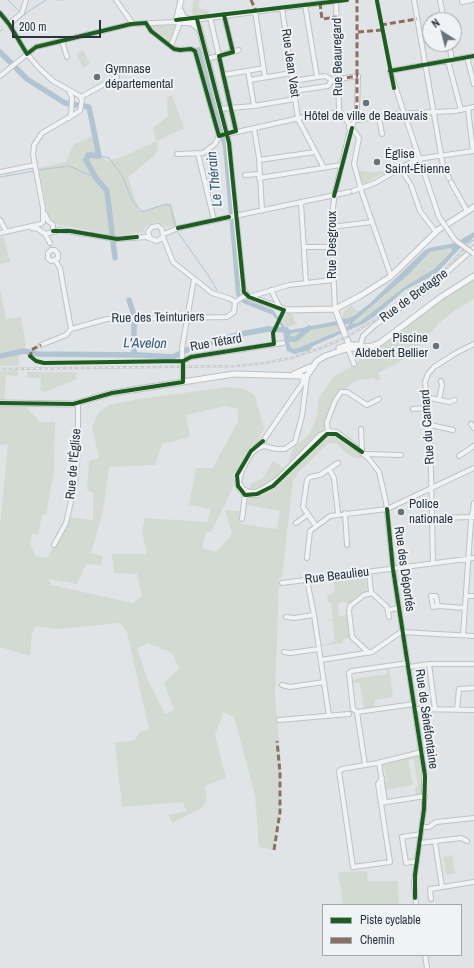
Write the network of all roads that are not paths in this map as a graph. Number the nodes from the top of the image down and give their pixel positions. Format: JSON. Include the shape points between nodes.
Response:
{"nodes":[{"id":1,"x":26,"y":0,"type":"edge"},
{"id":2,"x":116,"y":0,"type":"edge"},
{"id":3,"x":181,"y":0,"type":"edge"},
{"id":4,"x":414,"y":0,"type":"edge"},
{"id":5,"x":440,"y":0,"type":"edge"},
{"id":6,"x":462,"y":0,"type":"edge"},
{"id":7,"x":472,"y":0,"type":"edge"},
{"id":8,"x":336,"y":1,"type":"edge"},
{"id":9,"x":305,"y":5,"type":"junction"},
{"id":10,"x":282,"y":8,"type":"junction"},
{"id":11,"x":180,"y":11,"type":"junction"},
{"id":12,"x":255,"y":11,"type":"junction"},
{"id":13,"x":442,"y":12,"type":"edge"},
{"id":14,"x":0,"y":13,"type":"edge"},
{"id":15,"x":224,"y":15,"type":"junction"},
{"id":16,"x":210,"y":17,"type":"junction"},
{"id":17,"x":197,"y":18,"type":"junction"},
{"id":18,"x":181,"y":21,"type":"junction"},
{"id":19,"x":146,"y":23,"type":"junction"},
{"id":20,"x":9,"y":24,"type":"junction"},
{"id":21,"x":133,"y":24,"type":"junction"},
{"id":22,"x":200,"y":31,"type":"junction"},
{"id":23,"x":62,"y":41,"type":"junction"},
{"id":24,"x":171,"y":46,"type":"junction"},
{"id":25,"x":239,"y":50,"type":"dead end"},
{"id":26,"x":233,"y":52,"type":"junction"},
{"id":27,"x":449,"y":52,"type":"edge"},
{"id":28,"x":26,"y":54,"type":"junction"},
{"id":29,"x":219,"y":56,"type":"junction"},
{"id":30,"x":474,"y":56,"type":"edge"},
{"id":31,"x":467,"y":57,"type":"junction"},
{"id":32,"x":67,"y":58,"type":"dead end"},
{"id":33,"x":207,"y":59,"type":"junction"},
{"id":34,"x":450,"y":61,"type":"junction"},
{"id":35,"x":425,"y":65,"type":"junction"},
{"id":36,"x":264,"y":68,"type":"junction"},
{"id":37,"x":248,"y":71,"type":"junction"},
{"id":38,"x":291,"y":74,"type":"junction"},
{"id":39,"x":223,"y":75,"type":"junction"},
{"id":40,"x":0,"y":76,"type":"edge"},
{"id":41,"x":117,"y":77,"type":"dead end"},
{"id":42,"x":265,"y":77,"type":"junction"},
{"id":43,"x":317,"y":77,"type":"junction"},
{"id":44,"x":338,"y":79,"type":"junction"},
{"id":45,"x":250,"y":80,"type":"junction"},
{"id":46,"x":332,"y":80,"type":"junction"},
{"id":47,"x":292,"y":81,"type":"junction"},
{"id":48,"x":474,"y":84,"type":"edge"},
{"id":49,"x":67,"y":89,"type":"junction"},
{"id":50,"x":294,"y":91,"type":"junction"},
{"id":51,"x":80,"y":96,"type":"junction"},
{"id":52,"x":295,"y":99,"type":"junction"},
{"id":53,"x":72,"y":104,"type":"junction"},
{"id":54,"x":254,"y":106,"type":"junction"},
{"id":55,"x":219,"y":108,"type":"junction"},
{"id":56,"x":230,"y":108,"type":"junction"},
{"id":57,"x":474,"y":108,"type":"edge"},
{"id":58,"x":468,"y":109,"type":"junction"},
{"id":59,"x":461,"y":110,"type":"junction"},
{"id":60,"x":340,"y":112,"type":"junction"},
{"id":61,"x":78,"y":113,"type":"junction"},
{"id":62,"x":434,"y":113,"type":"junction"},
{"id":63,"x":403,"y":114,"type":"junction"},
{"id":64,"x":344,"y":117,"type":"junction"},
{"id":65,"x":379,"y":117,"type":"junction"},
{"id":66,"x":67,"y":119,"type":"junction"},
{"id":67,"x":298,"y":119,"type":"junction"},
{"id":68,"x":354,"y":120,"type":"junction"},
{"id":69,"x":254,"y":128,"type":"junction"},
{"id":70,"x":236,"y":131,"type":"junction"},
{"id":71,"x":348,"y":133,"type":"junction"},
{"id":72,"x":225,"y":134,"type":"junction"},
{"id":73,"x":382,"y":134,"type":"dead end"},
{"id":74,"x":219,"y":136,"type":"junction"},
{"id":75,"x":474,"y":151,"type":"edge"},
{"id":76,"x":315,"y":152,"type":"junction"},
{"id":77,"x":178,"y":154,"type":"dead end"},
{"id":78,"x":198,"y":154,"type":"junction"},
{"id":79,"x":441,"y":155,"type":"junction"},
{"id":80,"x":419,"y":158,"type":"junction"},
{"id":81,"x":259,"y":160,"type":"junction"},
{"id":82,"x":341,"y":166,"type":"junction"},
{"id":83,"x":324,"y":168,"type":"junction"},
{"id":84,"x":400,"y":168,"type":"junction"},
{"id":85,"x":36,"y":169,"type":"junction"},
{"id":86,"x":0,"y":172,"type":"edge"},
{"id":87,"x":245,"y":175,"type":"dead end"},
{"id":88,"x":259,"y":176,"type":"junction"},
{"id":89,"x":360,"y":189,"type":"junction"},
{"id":90,"x":334,"y":196,"type":"junction"},
{"id":91,"x":301,"y":203,"type":"junction"},
{"id":92,"x":474,"y":206,"type":"edge"},
{"id":93,"x":43,"y":208,"type":"junction"},
{"id":94,"x":262,"y":211,"type":"junction"},
{"id":95,"x":467,"y":211,"type":"junction"},
{"id":96,"x":235,"y":216,"type":"junction"},
{"id":97,"x":0,"y":220,"type":"edge"},
{"id":98,"x":214,"y":220,"type":"junction"},
{"id":99,"x":48,"y":221,"type":"junction"},
{"id":100,"x":372,"y":222,"type":"junction"},
{"id":101,"x":42,"y":223,"type":"junction"},
{"id":102,"x":53,"y":225,"type":"junction"},
{"id":103,"x":29,"y":227,"type":"junction"},
{"id":104,"x":330,"y":227,"type":"junction"},
{"id":105,"x":162,"y":228,"type":"junction"},
{"id":106,"x":175,"y":229,"type":"junction"},
{"id":107,"x":41,"y":230,"type":"junction"},
{"id":108,"x":6,"y":231,"type":"junction"},
{"id":109,"x":70,"y":231,"type":"junction"},
{"id":110,"x":52,"y":232,"type":"junction"},
{"id":111,"x":148,"y":232,"type":"junction"},
{"id":112,"x":436,"y":232,"type":"junction"},
{"id":113,"x":0,"y":233,"type":"edge"},
{"id":114,"x":45,"y":234,"type":"junction"},
{"id":115,"x":163,"y":235,"type":"junction"},
{"id":116,"x":137,"y":237,"type":"junction"},
{"id":117,"x":150,"y":238,"type":"junction"},
{"id":118,"x":158,"y":241,"type":"junction"},
{"id":119,"x":50,"y":243,"type":"junction"},
{"id":120,"x":167,"y":246,"type":"junction"},
{"id":121,"x":304,"y":247,"type":"junction"},
{"id":122,"x":332,"y":247,"type":"junction"},
{"id":123,"x":474,"y":248,"type":"edge"},
{"id":124,"x":51,"y":250,"type":"junction"},
{"id":125,"x":474,"y":254,"type":"edge"},
{"id":126,"x":55,"y":260,"type":"junction"},
{"id":127,"x":391,"y":276,"type":"junction"},
{"id":128,"x":474,"y":276,"type":"edge"},
{"id":129,"x":194,"y":279,"type":"junction"},
{"id":130,"x":332,"y":280,"type":"junction"},
{"id":131,"x":306,"y":283,"type":"junction"},
{"id":132,"x":271,"y":290,"type":"junction"},
{"id":133,"x":246,"y":296,"type":"junction"},
{"id":134,"x":236,"y":301,"type":"junction"},
{"id":135,"x":348,"y":303,"type":"junction"},
{"id":136,"x":280,"y":308,"type":"junction"},
{"id":137,"x":335,"y":309,"type":"junction"},
{"id":138,"x":187,"y":318,"type":"junction"},
{"id":139,"x":339,"y":319,"type":"junction"},
{"id":140,"x":71,"y":329,"type":"junction"},
{"id":141,"x":283,"y":343,"type":"dead end"},
{"id":142,"x":474,"y":344,"type":"edge"},
{"id":143,"x":41,"y":345,"type":"dead end"},
{"id":144,"x":360,"y":346,"type":"junction"},
{"id":145,"x":349,"y":348,"type":"junction"},
{"id":146,"x":183,"y":359,"type":"junction"},
{"id":147,"x":354,"y":364,"type":"dead end"},
{"id":148,"x":304,"y":374,"type":"junction"},
{"id":149,"x":441,"y":381,"type":"dead end"},
{"id":150,"x":183,"y":382,"type":"junction"},
{"id":151,"x":299,"y":387,"type":"junction"},
{"id":152,"x":304,"y":390,"type":"junction"},
{"id":153,"x":426,"y":398,"type":"junction"},
{"id":154,"x":379,"y":399,"type":"dead end"},
{"id":155,"x":439,"y":400,"type":"junction"},
{"id":156,"x":455,"y":400,"type":"dead end"},
{"id":157,"x":0,"y":403,"type":"edge"},
{"id":158,"x":78,"y":403,"type":"junction"},
{"id":159,"x":427,"y":408,"type":"junction"},
{"id":160,"x":413,"y":409,"type":"dead end"},
{"id":161,"x":471,"y":424,"type":"dead end"},
{"id":162,"x":430,"y":425,"type":"junction"},
{"id":163,"x":474,"y":428,"type":"edge"},
{"id":164,"x":360,"y":429,"type":"dead end"},
{"id":165,"x":453,"y":430,"type":"dead end"},
{"id":166,"x":328,"y":433,"type":"junction"},
{"id":167,"x":263,"y":441,"type":"junction"},
{"id":168,"x":264,"y":446,"type":"junction"},
{"id":169,"x":474,"y":446,"type":"edge"},
{"id":170,"x":363,"y":453,"type":"junction"},
{"id":171,"x":401,"y":455,"type":"dead end"},
{"id":172,"x":459,"y":456,"type":"dead end"},
{"id":173,"x":338,"y":463,"type":"dead end"},
{"id":174,"x":474,"y":468,"type":"edge"},
{"id":175,"x":329,"y":469,"type":"junction"},
{"id":176,"x":431,"y":488,"type":"junction"},
{"id":177,"x":245,"y":495,"type":"junction"},
{"id":178,"x":474,"y":503,"type":"edge"},
{"id":179,"x":387,"y":508,"type":"junction"},
{"id":180,"x":345,"y":513,"type":"junction"},
{"id":181,"x":338,"y":514,"type":"junction"},
{"id":182,"x":308,"y":515,"type":"junction"},
{"id":183,"x":472,"y":517,"type":"edge"},
{"id":184,"x":432,"y":518,"type":"junction"},
{"id":185,"x":242,"y":519,"type":"dead end"},
{"id":186,"x":296,"y":523,"type":"dead end"},
{"id":187,"x":316,"y":526,"type":"junction"},
{"id":188,"x":54,"y":545,"type":"dead end"},
{"id":189,"x":347,"y":545,"type":"dead end"},
{"id":190,"x":307,"y":558,"type":"dead end"},
{"id":191,"x":474,"y":558,"type":"edge"},
{"id":192,"x":468,"y":559,"type":"junction"},
{"id":193,"x":433,"y":563,"type":"junction"},
{"id":194,"x":393,"y":569,"type":"junction"},
{"id":195,"x":368,"y":572,"type":"junction"},
{"id":196,"x":307,"y":580,"type":"junction"},
{"id":197,"x":282,"y":583,"type":"dead end"},
{"id":198,"x":371,"y":593,"type":"junction"},
{"id":199,"x":466,"y":596,"type":"junction"},
{"id":200,"x":474,"y":596,"type":"edge"},
{"id":201,"x":438,"y":606,"type":"dead end"},
{"id":202,"x":399,"y":608,"type":"junction"},
{"id":203,"x":465,"y":608,"type":"junction"},
{"id":204,"x":388,"y":610,"type":"junction"},
{"id":205,"x":314,"y":615,"type":"junction"},
{"id":206,"x":286,"y":617,"type":"dead end"},
{"id":207,"x":389,"y":617,"type":"dead end"},
{"id":208,"x":403,"y":631,"type":"junction"},
{"id":209,"x":463,"y":635,"type":"junction"},
{"id":210,"x":474,"y":636,"type":"edge"},
{"id":211,"x":319,"y":649,"type":"junction"},
{"id":212,"x":284,"y":652,"type":"dead end"},
{"id":213,"x":369,"y":653,"type":"junction"},
{"id":214,"x":321,"y":660,"type":"junction"},
{"id":215,"x":429,"y":664,"type":"junction"},
{"id":216,"x":474,"y":664,"type":"edge"},
{"id":217,"x":408,"y":665,"type":"junction"},
{"id":218,"x":324,"y":682,"type":"junction"},
{"id":219,"x":282,"y":685,"type":"dead end"},
{"id":220,"x":474,"y":688,"type":"edge"},
{"id":221,"x":415,"y":706,"type":"junction"},
{"id":222,"x":435,"y":709,"type":"junction"},
{"id":223,"x":457,"y":710,"type":"junction"},
{"id":224,"x":474,"y":710,"type":"edge"},
{"id":225,"x":357,"y":712,"type":"junction"},
{"id":226,"x":349,"y":714,"type":"dead end"},
{"id":227,"x":329,"y":716,"type":"junction"},
{"id":228,"x":280,"y":720,"type":"dead end"},
{"id":229,"x":422,"y":752,"type":"junction"},
{"id":230,"x":379,"y":762,"type":"junction"},
{"id":231,"x":365,"y":765,"type":"junction"},
{"id":232,"x":425,"y":796,"type":"junction"},
{"id":233,"x":383,"y":803,"type":"junction"},
{"id":234,"x":474,"y":818,"type":"edge"},
{"id":235,"x":422,"y":827,"type":"junction"},
{"id":236,"x":421,"y":834,"type":"junction"},
{"id":237,"x":467,"y":841,"type":"dead end"},
{"id":238,"x":435,"y":842,"type":"junction"},
{"id":239,"x":420,"y":843,"type":"junction"},
{"id":240,"x":417,"y":861,"type":"junction"},
{"id":241,"x":474,"y":882,"type":"edge"},
{"id":242,"x":442,"y":887,"type":"junction"},
{"id":243,"x":431,"y":899,"type":"dead end"},
{"id":244,"x":416,"y":904,"type":"edge"},
{"id":245,"x":425,"y":956,"type":"edge"},
{"id":246,"x":427,"y":968,"type":"edge"}],
"edges":[{"from":1,"to":20,"type":"street","via":[[22,13]]},
{"from":2,"to":21,"type":"street"},
{"from":3,"to":11,"type":"main road"},
{"from":3,"to":18,"type":"main road"},
{"from":4,"to":35,"type":"street"},
{"from":5,"to":13,"type":"street"},
{"from":6,"to":7,"type":"street"},
{"from":8,"to":9,"type":"street"},
{"from":8,"to":44,"type":"street","name":"Rue Beauregard"},
{"from":9,"to":10,"type":"street"},
{"from":9,"to":43,"type":"street"},
{"from":10,"to":12,"type":"street"},
{"from":10,"to":38,"type":"street","name":"Rue Jean Vast"},
{"from":11,"to":18,"type":"main road"},
{"from":11,"to":18,"type":"main road","via":[[183,17]]},
{"from":12,"to":15,"type":"street"},
{"from":12,"to":36,"type":"street"},
{"from":14,"to":20,"type":"street"},
{"from":15,"to":16,"type":"street"},
{"from":15,"to":26,"type":"street"},
{"from":16,"to":17,"type":"street"},
{"from":16,"to":29,"type":"street"},
{"from":17,"to":18,"type":"main road"},
{"from":17,"to":22,"type":"main road"},
{"from":18,"to":19,"type":"street"},
{"from":18,"to":22,"type":"main road","via":[[195,24]]},
{"from":18,"to":24,"type":"street"},
{"from":19,"to":21,"type":"street"},
{"from":19,"to":24,"type":"street","via":[[151,32]]},
{"from":20,"to":28,"type":"street"},
{"from":21,"to":23,"type":"street"},
{"from":22,"to":33,"type":"main road"},
{"from":23,"to":28,"type":"street","via":[[35,48]]},
{"from":23,"to":32,"type":"street"},
{"from":24,"to":74,"type":"street","via":[[178,50],[192,49],[195,52]]},
{"from":25,"to":26,"type":"street"},
{"from":26,"to":29,"type":"street"},
{"from":27,"to":34,"type":"street"},
{"from":28,"to":40,"type":"street"},
{"from":28,"to":49,"type":"street","via":[[46,76]]},
{"from":29,"to":33,"type":"street"},
{"from":29,"to":39,"type":"street"},
{"from":30,"to":31,"type":"street"},
{"from":31,"to":34,"type":"street"},
{"from":31,"to":48,"type":"street"},
{"from":33,"to":55,"type":"main road"},
{"from":34,"to":35,"type":"street"},
{"from":34,"to":59,"type":"street"},
{"from":35,"to":62,"type":"street"},
{"from":35,"to":63,"type":"street","via":[[390,71]]},
{"from":36,"to":37,"type":"street"},
{"from":36,"to":42,"type":"street"},
{"from":37,"to":39,"type":"street"},
{"from":37,"to":45,"type":"street"},
{"from":38,"to":42,"type":"street"},
{"from":38,"to":47,"type":"street","name":"Rue Jean Vast"},
{"from":39,"to":56,"type":"street"},
{"from":41,"to":51,"type":"street"},
{"from":42,"to":45,"type":"street"},
{"from":43,"to":46,"type":"street","via":[[326,76]]},
{"from":43,"to":47,"type":"street"},
{"from":44,"to":46,"type":"street"},
{"from":44,"to":60,"type":"street","name":"Rue Beauregard"},
{"from":44,"to":68,"type":"street","name":"Rue Desgroux","via":[[358,76]]},
{"from":45,"to":54,"type":"street"},
{"from":46,"to":50,"type":"street","via":[[328,86]]},
{"from":47,"to":50,"type":"street","name":"Rue Jean Vast"},
{"from":49,"to":51,"type":"street"},
{"from":49,"to":53,"type":"street","via":[[71,93]]},
{"from":50,"to":52,"type":"street","name":"Rue Jean Vast"},
{"from":51,"to":53,"type":"street","via":[[73,95]]},
{"from":51,"to":61,"type":"street","via":[[82,106]]},
{"from":52,"to":54,"type":"street"},
{"from":52,"to":67,"type":"street","name":"Rue Jean Vast"},
{"from":53,"to":61,"type":"street"},
{"from":53,"to":66,"type":"street"},
{"from":54,"to":56,"type":"street"},
{"from":55,"to":56,"type":"street"},
{"from":55,"to":72,"type":"main road"},
{"from":56,"to":70,"type":"street"},
{"from":57,"to":58,"type":"street"},
{"from":58,"to":59,"type":"street"},
{"from":58,"to":75,"type":"street"},
{"from":59,"to":62,"type":"street"},
{"from":60,"to":64,"type":"street"},
{"from":60,"to":67,"type":"street"},
{"from":61,"to":66,"type":"street"},
{"from":62,"to":63,"type":"street"},
{"from":62,"to":79,"type":"street"},
{"from":63,"to":65,"type":"street"},
{"from":63,"to":80,"type":"street"},
{"from":64,"to":68,"type":"street"},
{"from":64,"to":71,"type":"street","via":[[350,124]]},
{"from":65,"to":68,"type":"street"},
{"from":65,"to":73,"type":"street"},
{"from":66,"to":85,"type":"street","via":[[37,138],[33,149]]},
{"from":67,"to":69,"type":"street"},
{"from":67,"to":76,"type":"street","name":"Rue Jean Vast"},
{"from":68,"to":71,"type":"street","name":"Rue Desgroux"},
{"from":68,"to":89,"type":"street","name":"Rue Desgroux","via":[[352,128],[359,138],[354,164]]},
{"from":69,"to":70,"type":"street"},
{"from":69,"to":81,"type":"street"},
{"from":70,"to":72,"type":"street"},
{"from":71,"to":82,"type":"street","name":"Rue Desgroux"},
{"from":72,"to":74,"type":"street"},
{"from":72,"to":96,"type":"main road","via":[[230,146]]},
{"from":74,"to":78,"type":"street","via":[[211,148]]},
{"from":75,"to":79,"type":"street"},
{"from":76,"to":81,"type":"street"},
{"from":76,"to":83,"type":"street","name":"Rue Jean Vast"},
{"from":77,"to":78,"type":"street"},
{"from":78,"to":98,"type":"street"},
{"from":79,"to":80,"type":"street"},
{"from":79,"to":95,"type":"street","via":[[444,168]]},
{"from":80,"to":84,"type":"street"},
{"from":80,"to":125,"type":"street","bridge":true,"via":[[439,217],[455,240]]},
{"from":81,"to":88,"type":"street"},
{"from":82,"to":83,"type":"street"},
{"from":82,"to":90,"type":"street","name":"Rue Desgroux"},
{"from":83,"to":88,"type":"street"},
{"from":84,"to":89,"type":"street"},
{"from":84,"to":112,"type":"street","via":[[410,184],[420,211],[422,210]]},
{"from":85,"to":86,"type":"street"},
{"from":85,"to":93,"type":"street"},
{"from":87,"to":88,"type":"street"},
{"from":88,"to":94,"type":"street"},
{"from":89,"to":90,"type":"street"},
{"from":89,"to":100,"type":"street"},
{"from":90,"to":91,"type":"street"},
{"from":90,"to":104,"type":"street","name":"Rue Desgroux"},
{"from":91,"to":94,"type":"street"},
{"from":91,"to":121,"type":"street"},
{"from":92,"to":95,"type":"main road"},
{"from":93,"to":99,"type":"street"},
{"from":93,"to":101,"type":"street"},
{"from":94,"to":96,"type":"street"},
{"from":95,"to":112,"type":"main road"},
{"from":96,"to":98,"type":"street"},
{"from":96,"to":133,"type":"main road"},
{"from":97,"to":108,"type":"street"},
{"from":98,"to":106,"type":"street"},
{"from":99,"to":101,"type":"street"},
{"from":99,"to":102,"type":"street"},
{"from":100,"to":104,"type":"street"},
{"from":100,"to":127,"type":"street"},
{"from":101,"to":103,"type":"street"},
{"from":101,"to":107,"type":"street"},
{"from":102,"to":109,"type":"street"},
{"from":102,"to":110,"type":"street"},
{"from":103,"to":107,"type":"street"},
{"from":103,"to":108,"type":"street"},
{"from":104,"to":122,"type":"street","name":"Rue Desgroux"},
{"from":105,"to":106,"type":"street"},
{"from":105,"to":111,"type":"street","via":[[154,226]]},
{"from":105,"to":115,"type":"street"},
{"from":106,"to":115,"type":"street"},
{"from":107,"to":114,"type":"street"},
{"from":108,"to":113,"type":"street"},
{"from":109,"to":110,"type":"street"},
{"from":109,"to":116,"type":"street","via":[[117,239]]},
{"from":110,"to":114,"type":"street"},
{"from":110,"to":119,"type":"street"},
{"from":111,"to":116,"type":"street"},
{"from":111,"to":117,"type":"street"},
{"from":112,"to":127,"type":"main road"},
{"from":114,"to":119,"type":"street"},
{"from":115,"to":118,"type":"street"},
{"from":115,"to":120,"type":"street"},
{"from":116,"to":117,"type":"street"},
{"from":117,"to":118,"type":"street"},
{"from":118,"to":120,"type":"street"},
{"from":119,"to":124,"type":"street"},
{"from":120,"to":129,"type":"street","via":[[171,260]]},
{"from":121,"to":122,"type":"street"},
{"from":121,"to":131,"type":"street"},
{"from":122,"to":130,"type":"street","name":"Rue Desgroux"},
{"from":123,"to":144,"type":"street","name":"Rue de Bretagne","via":[[430,288],[375,325],[363,336]]},
{"from":124,"to":126,"type":"street","via":[[58,254]]},
{"from":124,"to":126,"type":"street","via":[[48,257]]},
{"from":126,"to":140,"type":"street","via":[[60,268]]},
{"from":127,"to":135,"type":"main road"},
{"from":128,"to":144,"type":"main road","via":[[441,297],[377,345]]},
{"from":129,"to":134,"type":"street","via":[[212,293]]},
{"from":129,"to":138,"type":"street"},
{"from":130,"to":131,"type":"street"},
{"from":130,"to":137,"type":"street","name":"Rue Desgroux"},
{"from":131,"to":132,"type":"street"},
{"from":132,"to":133,"type":"street"},
{"from":132,"to":136,"type":"street"},
{"from":133,"to":134,"type":"street"},
{"from":133,"to":136,"type":"main road"},
{"from":134,"to":138,"type":"street","name":"Rue des Teinturiers","via":[[235,310],[230,316]]},
{"from":135,"to":137,"type":"main road"},
{"from":135,"to":139,"type":"main road"},
{"from":136,"to":137,"type":"main road"},
{"from":137,"to":139,"type":"main road","name":"Rue Desgroux"},
{"from":138,"to":140,"type":"street","name":"Rue des Teinturiers","via":[[105,319]]},
{"from":138,"to":146,"type":"street"},
{"from":139,"to":145,"type":"main road","name":"Rue Desgroux"},
{"from":140,"to":143,"type":"street","name":"Rue des Teinturiers","via":[[66,335]]},
{"from":141,"to":146,"type":"street","name":"Rue Tétard"},
{"from":142,"to":153,"type":"street","name":"Rue du Camard","via":[[456,352],[431,370],[424,382]]},
{"from":144,"to":145,"type":"main road"},
{"from":145,"to":147,"type":"street"},
{"from":145,"to":148,"type":"main road","via":[[323,355]]},
{"from":146,"to":150,"type":"street","name":"Rue Tétard"},
{"from":148,"to":150,"type":"main road","via":[[234,374]]},
{"from":148,"to":151,"type":"street"},
{"from":148,"to":152,"type":"street"},
{"from":149,"to":155,"type":"street"},
{"from":150,"to":158,"type":"main road","via":[[112,393]]},
{"from":151,"to":152,"type":"street"},
{"from":151,"to":167,"type":"street"},
{"from":152,"to":168,"type":"street","via":[[302,416],[294,442],[283,450]]},
{"from":153,"to":155,"type":"street"},
{"from":153,"to":159,"type":"street","name":"Rue du Camard"},
{"from":154,"to":166,"type":"street","via":[[367,405],[345,391],[340,393],[328,422]]},
{"from":155,"to":156,"type":"street"},
{"from":157,"to":158,"type":"main road"},
{"from":158,"to":188,"type":"street","name":"Rue de l'Église","via":[[75,484],[66,523]]},
{"from":159,"to":160,"type":"street"},
{"from":159,"to":162,"type":"street","name":"Rue du Camard"},
{"from":161,"to":163,"type":"street"},
{"from":162,"to":165,"type":"street"},
{"from":162,"to":176,"type":"street","name":"Rue du Camard"},
{"from":164,"to":170,"type":"street"},
{"from":166,"to":168,"type":"street","via":[[320,435],[275,481],[258,492],[247,492],[240,484],[241,472],[252,453]]},
{"from":166,"to":170,"type":"street","name":"Rue des Déportés","via":[[336,434]]},
{"from":166,"to":177,"type":"street","via":[[273,486],[257,494]]},
{"from":167,"to":168,"type":"street"},
{"from":167,"to":177,"type":"street","via":[[251,451],[238,475],[238,486]]},
{"from":169,"to":172,"type":"street"},
{"from":170,"to":171,"type":"street"},
{"from":170,"to":179,"type":"street","name":"Rue des Déportés","via":[[379,472]]},
{"from":173,"to":175,"type":"street"},
{"from":174,"to":176,"type":"street"},
{"from":175,"to":181,"type":"street","via":[[334,478]]},
{"from":175,"to":182,"type":"street","via":[[307,480],[303,507]]},
{"from":176,"to":179,"type":"street"},
{"from":176,"to":184,"type":"street","name":"Rue du Camard"},
{"from":177,"to":185,"type":"street"},
{"from":178,"to":183,"type":"street"},
{"from":179,"to":180,"type":"street"},
{"from":179,"to":194,"type":"street","name":"Rue des Déportés"},
{"from":180,"to":181,"type":"street"},
{"from":180,"to":189,"type":"street"},
{"from":181,"to":187,"type":"street","via":[[330,516]]},
{"from":182,"to":186,"type":"street"},
{"from":182,"to":187,"type":"street"},
{"from":183,"to":184,"type":"street"},
{"from":183,"to":192,"type":"street"},
{"from":184,"to":193,"type":"street","name":"Rue du Camard"},
{"from":187,"to":190,"type":"street","via":[[308,534]]},
{"from":191,"to":192,"type":"street","name":"Rue Beaulieu"},
{"from":192,"to":193,"type":"street","name":"Rue Beaulieu"},
{"from":192,"to":199,"type":"street"},
{"from":193,"to":194,"type":"street","name":"Rue Beaulieu"},
{"from":194,"to":195,"type":"street","name":"Rue Beaulieu"},
{"from":194,"to":202,"type":"street","name":"Rue des Déportés"},
{"from":195,"to":196,"type":"street","name":"Rue Beaulieu"},
{"from":195,"to":198,"type":"street"},
{"from":196,"to":197,"type":"street","name":"Rue Beaulieu"},
{"from":196,"to":205,"type":"street"},
{"from":198,"to":204,"type":"street"},
{"from":198,"to":213,"type":"street","via":[[364,595],[349,610],[353,638]]},
{"from":199,"to":200,"type":"street"},
{"from":199,"to":203,"type":"street"},
{"from":201,"to":203,"type":"street"},
{"from":202,"to":204,"type":"street"},
{"from":202,"to":208,"type":"street","name":"Rue des Déportés"},
{"from":203,"to":209,"type":"street"},
{"from":204,"to":207,"type":"street"},
{"from":205,"to":206,"type":"street"},
{"from":205,"to":211,"type":"street"},
{"from":208,"to":209,"type":"street"},
{"from":208,"to":213,"type":"street"},
{"from":208,"to":217,"type":"street","name":"Rue de Sénéfontaine"},
{"from":209,"to":210,"type":"street"},
{"from":211,"to":212,"type":"street"},
{"from":211,"to":214,"type":"street"},
{"from":213,"to":214,"type":"street"},
{"from":214,"to":218,"type":"street"},
{"from":215,"to":216,"type":"street"},
{"from":215,"to":217,"type":"street"},
{"from":215,"to":222,"type":"street"},
{"from":217,"to":221,"type":"street","name":"Rue de Sénéfontaine"},
{"from":217,"to":225,"type":"street","via":[[350,672],[348,675],[353,709]]},
{"from":218,"to":219,"type":"street","via":[[290,687]]},
{"from":218,"to":227,"type":"street"},
{"from":220,"to":223,"type":"street","via":[[459,689]]},
{"from":221,"to":222,"type":"street"},
{"from":221,"to":225,"type":"street"},
{"from":221,"to":229,"type":"street","name":"Rue de Sénéfontaine"},
{"from":222,"to":223,"type":"street"},
{"from":223,"to":224,"type":"street"},
{"from":225,"to":231,"type":"street"},
{"from":226,"to":227,"type":"street"},
{"from":227,"to":228,"type":"street"},
{"from":229,"to":230,"type":"street"},
{"from":229,"to":232,"type":"street","name":"Rue de Sénéfontaine"},
{"from":230,"to":231,"type":"street"},
{"from":230,"to":233,"type":"street","via":[[382,778],[378,783]]},
{"from":231,"to":233,"type":"street","via":[[342,769],[339,772],[353,867],[390,862]]},
{"from":232,"to":233,"type":"street"},
{"from":232,"to":235,"type":"street","name":"Rue de Sénéfontaine"},
{"from":234,"to":235,"type":"street","via":[[436,822],[429,827]]},
{"from":235,"to":236,"type":"street","name":"Rue de Sénéfontaine"},
{"from":236,"to":239,"type":"street","name":"Rue de Sénéfontaine"},
{"from":236,"to":240,"type":"street","via":[[402,836],[406,862]]},
{"from":237,"to":238,"type":"street","via":[[462,838]]},
{"from":238,"to":239,"type":"street"},
{"from":238,"to":242,"type":"street"},
{"from":239,"to":240,"type":"street","name":"Rue de Sénéfontaine"},
{"from":240,"to":244,"type":"street","name":"Rue de Sénéfontaine","via":[[414,882]]},
{"from":241,"to":242,"type":"street"},
{"from":242,"to":243,"type":"street","via":[[430,889]]},
{"from":245,"to":246,"type":"street"}]}
